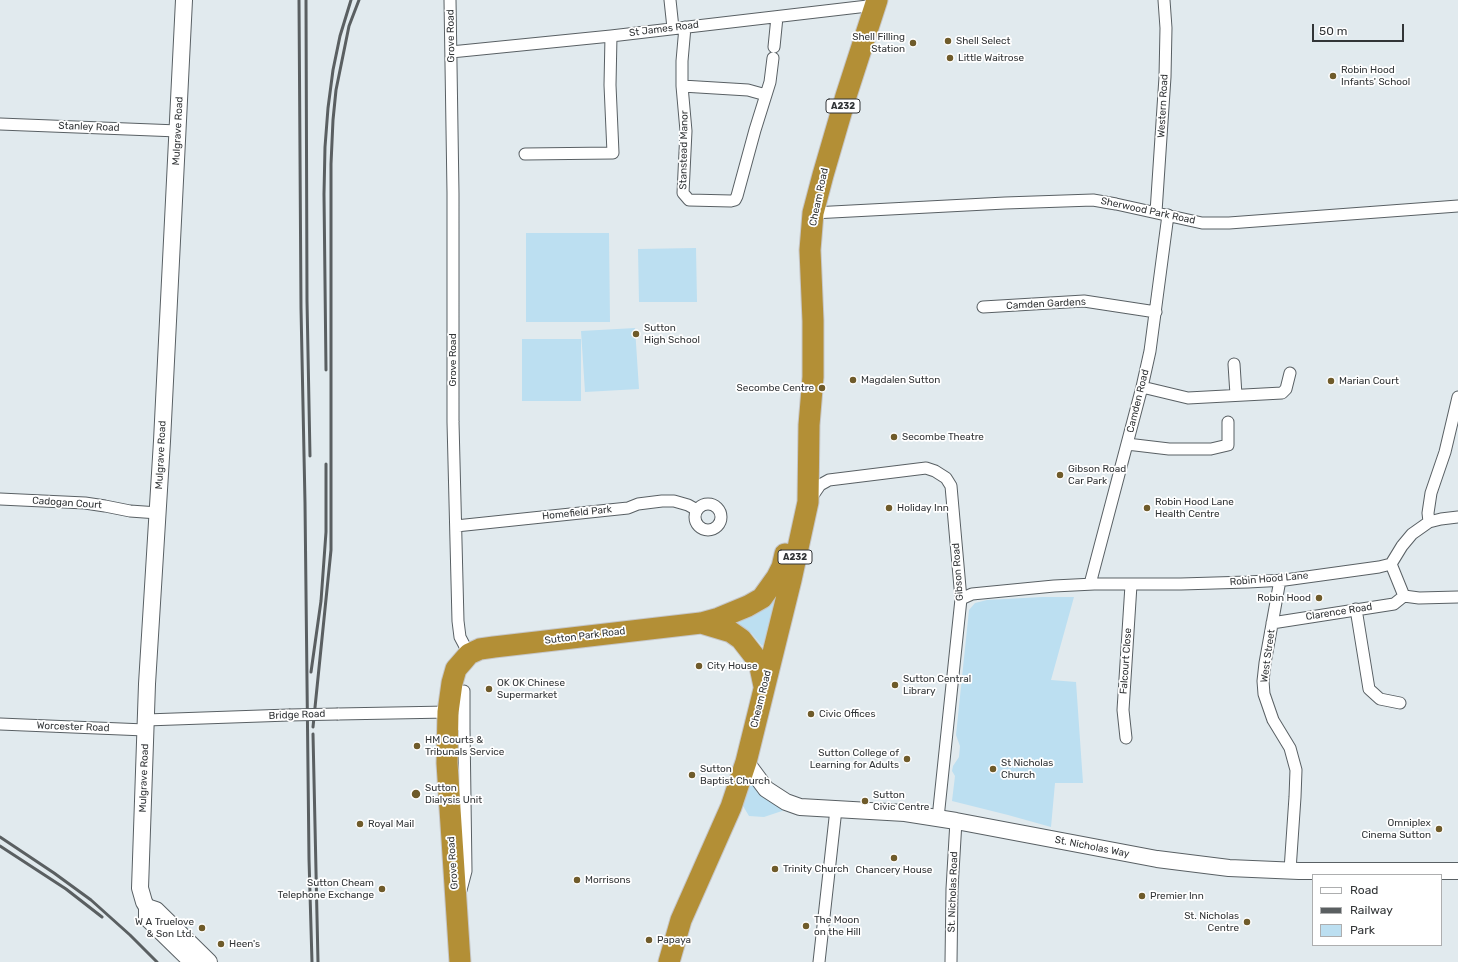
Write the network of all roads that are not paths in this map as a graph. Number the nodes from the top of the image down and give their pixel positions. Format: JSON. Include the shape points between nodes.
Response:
{"nodes":[{"id":1,"x":184,"y":0,"type":"edge"},
{"id":2,"x":450,"y":0,"type":"edge"},
{"id":3,"x":670,"y":0,"type":"edge"},
{"id":4,"x":1164,"y":0,"type":"edge"},
{"id":5,"x":877,"y":2,"type":"edge"},
{"id":6,"x":777,"y":16,"type":"junction"},
{"id":7,"x":685,"y":27,"type":"junction"},
{"id":8,"x":673,"y":28,"type":"junction"},
{"id":9,"x":611,"y":36,"type":"junction"},
{"id":10,"x":451,"y":52,"type":"junction"},
{"id":11,"x":682,"y":86,"type":"junction"},
{"id":12,"x":766,"y":95,"type":"junction"},
{"id":13,"x":0,"y":124,"type":"edge"},
{"id":14,"x":178,"y":131,"type":"junction"},
{"id":15,"x":525,"y":154,"type":"dead end"},
{"id":16,"x":1458,"y":206,"type":"edge"},
{"id":17,"x":1156,"y":212,"type":"junction"},
{"id":18,"x":814,"y":213,"type":"junction"},
{"id":19,"x":1168,"y":215,"type":"junction"},
{"id":20,"x":983,"y":307,"type":"dead end"},
{"id":21,"x":1156,"y":312,"type":"junction"},
{"id":22,"x":1234,"y":364,"type":"dead end"},
{"id":23,"x":1290,"y":373,"type":"dead end"},
{"id":24,"x":1142,"y":387,"type":"junction"},
{"id":25,"x":1236,"y":396,"type":"junction"},
{"id":26,"x":1458,"y":397,"type":"edge"},
{"id":27,"x":1228,"y":422,"type":"dead end"},
{"id":28,"x":810,"y":425,"type":"junction"},
{"id":29,"x":1127,"y":444,"type":"junction"},
{"id":30,"x":0,"y":499,"type":"edge"},
{"id":31,"x":808,"y":502,"type":"junction"},
{"id":32,"x":696,"y":510,"type":"dead end"},
{"id":33,"x":158,"y":513,"type":"junction"},
{"id":34,"x":1458,"y":517,"type":"edge"},
{"id":35,"x":1429,"y":522,"type":"junction"},
{"id":36,"x":456,"y":526,"type":"junction"},
{"id":37,"x":1391,"y":564,"type":"junction"},
{"id":38,"x":778,"y":577,"type":"joint"},
{"id":39,"x":1280,"y":580,"type":"junction"},
{"id":40,"x":1090,"y":584,"type":"junction"},
{"id":41,"x":1131,"y":585,"type":"junction"},
{"id":42,"x":1404,"y":596,"type":"junction"},
{"id":43,"x":1458,"y":597,"type":"edge"},
{"id":44,"x":961,"y":599,"type":"junction"},
{"id":45,"x":1356,"y":609,"type":"junction"},
{"id":46,"x":701,"y":623,"type":"junction"},
{"id":47,"x":1272,"y":623,"type":"junction"},
{"id":48,"x":469,"y":654,"type":"junction"},
{"id":49,"x":764,"y":687,"type":"junction"},
{"id":50,"x":464,"y":691,"type":"dead end"},
{"id":51,"x":1400,"y":703,"type":"dead end"},
{"id":52,"x":448,"y":712,"type":"junction"},
{"id":53,"x":0,"y":724,"type":"edge"},
{"id":54,"x":146,"y":725,"type":"junction"},
{"id":55,"x":464,"y":728,"type":"junction"},
{"id":56,"x":1126,"y":738,"type":"dead end"},
{"id":57,"x":746,"y":762,"type":"junction"},
{"id":58,"x":836,"y":809,"type":"junction"},
{"id":59,"x":938,"y":818,"type":"junction"},
{"id":60,"x":956,"y":821,"type":"junction"},
{"id":61,"x":458,"y":823,"type":"junction"},
{"id":62,"x":1290,"y":870,"type":"junction"},
{"id":63,"x":1458,"y":871,"type":"edge"},
{"id":64,"x":147,"y":908,"type":"junction"},
{"id":65,"x":192,"y":962,"type":"edge"},
{"id":66,"x":209,"y":962,"type":"edge"},
{"id":67,"x":460,"y":962,"type":"edge"},
{"id":68,"x":669,"y":962,"type":"edge"},
{"id":69,"x":819,"y":962,"type":"edge"},
{"id":70,"x":951,"y":962,"type":"edge"}],
"edges":[{"from":1,"to":14,"type":"street","name":"Mulgrave Road"},
{"from":2,"to":10,"type":"street","name":"Grove Road"},
{"from":3,"to":8,"type":"street"},
{"from":4,"to":17,"type":"street","name":"Western Road","via":[[1165,77]]},
{"from":5,"to":6,"type":"street","name":"St James Road"},
{"from":5,"to":18,"type":"highway","name":"Cheam Road","number":"A232","via":[[846,96]]},
{"from":6,"to":7,"type":"street","name":"St James Road"},
{"from":6,"to":12,"type":"street","name":"Stanstead Manor","via":[[772,76]]},
{"from":7,"to":8,"type":"street","name":"St James Road"},
{"from":7,"to":11,"type":"street","name":"Stanstead Manor"},
{"from":8,"to":9,"type":"street","name":"St James Road"},
{"from":9,"to":10,"type":"street","name":"St James Road"},
{"from":9,"to":15,"type":"street","via":[[613,154]]},
{"from":10,"to":36,"type":"street","name":"Grove Road"},
{"from":11,"to":12,"type":"street","via":[[748,90]]},
{"from":11,"to":12,"type":"street","name":"Stanstead Manor","via":[[686,131],[683,194],[689,200],[735,200]]},
{"from":13,"to":14,"type":"street","name":"Stanley Road"},
{"from":14,"to":33,"type":"street","name":"Mulgrave Road"},
{"from":16,"to":19,"type":"street","name":"Sherwood Park Road","via":[[1229,223],[1202,223]]},
{"from":17,"to":18,"type":"street","name":"Sherwood Park Road","via":[[1093,200]]},
{"from":17,"to":19,"type":"street","name":"Sherwood Park Road"},
{"from":18,"to":28,"type":"highway","name":"Cheam Road","number":"A232","via":[[810,250],[813,328]]},
{"from":19,"to":21,"type":"street","name":"Camden Road"},
{"from":20,"to":21,"type":"street","name":"Camden Gardens","via":[[1084,301]]},
{"from":21,"to":24,"type":"street","name":"Camden Road"},
{"from":22,"to":25,"type":"street"},
{"from":23,"to":25,"type":"street","via":[[1286,389],[1282,393]]},
{"from":24,"to":25,"type":"street","via":[[1188,398]]},
{"from":24,"to":29,"type":"street","name":"Camden Road"},
{"from":26,"to":35,"type":"street","via":[[1445,452],[1431,492]]},
{"from":27,"to":29,"type":"street","via":[[1228,446],[1169,450]]},
{"from":28,"to":31,"type":"highway","name":"Cheam Road","number":"A232"},
{"from":28,"to":38,"type":"highway","name":"Cheam Road","number":"A232","via":[[787,547]]},
{"from":29,"to":40,"type":"street","name":"Camden Road"},
{"from":30,"to":33,"type":"street","name":"Cadogan Court","via":[[95,504]]},
{"from":31,"to":44,"type":"street","name":"Gibson Road","via":[[820,485],[829,480],[926,468],[936,471],[946,478],[951,486]]},
{"from":31,"to":49,"type":"highway","name":"Cheam Road","number":"A232"},
{"from":32,"to":36,"type":"street","name":"Homefield Park","via":[[674,501],[662,501],[628,508]]},
{"from":33,"to":54,"type":"street","name":"Mulgrave Road"},
{"from":34,"to":35,"type":"street"},
{"from":35,"to":37,"type":"street","via":[[1412,534]]},
{"from":36,"to":48,"type":"street","name":"Grove Road","via":[[458,621],[460,637]]},
{"from":37,"to":39,"type":"street","name":"Robin Hood Lane"},
{"from":37,"to":42,"type":"street"},
{"from":38,"to":46,"type":"highway","name":"Sutton Park Road","number":"A232","via":[[762,598],[719,618]]},
{"from":39,"to":41,"type":"street","name":"Robin Hood Lane"},
{"from":39,"to":47,"type":"street","name":"West Street"},
{"from":40,"to":41,"type":"street","name":"Robin Hood Lane"},
{"from":40,"to":44,"type":"street","name":"Robin Hood Lane","via":[[972,594]]},
{"from":41,"to":56,"type":"street","name":"Falcourt Close","via":[[1123,710]]},
{"from":42,"to":43,"type":"street"},
{"from":42,"to":45,"type":"street","name":"Clarence Road","via":[[1394,604]]},
{"from":44,"to":59,"type":"street","name":"Gibson Road"},
{"from":45,"to":47,"type":"street","name":"Clarence Road"},
{"from":45,"to":51,"type":"street","via":[[1369,689],[1380,699]]},
{"from":46,"to":48,"type":"highway","name":"Sutton Park Road","number":"A232","via":[[494,647]]},
{"from":46,"to":49,"type":"highway","name":"Sutton Park Road","number":"A232","via":[[731,632],[741,638],[760,667]]},
{"from":47,"to":62,"type":"street","name":"West Street","via":[[1265,662],[1264,694],[1273,720],[1290,748],[1296,770]]},
{"from":48,"to":52,"type":"highway","name":"Grove Road","via":[[456,669]]},
{"from":49,"to":57,"type":"highway","name":"Cheam Road","number":"A232"},
{"from":50,"to":55,"type":"street","name":"Grove Road"},
{"from":52,"to":54,"type":"street","name":"Bridge Road","bridge":true,"via":[[288,715]]},
{"from":52,"to":55,"type":"street"},
{"from":52,"to":61,"type":"highway","name":"Grove Road","via":[[447,763]]},
{"from":53,"to":54,"type":"street","name":"Worcester Road"},
{"from":54,"to":64,"type":"street","name":"Mulgrave Road","via":[[140,888]]},
{"from":55,"to":61,"type":"street","name":"Grove Road"},
{"from":57,"to":58,"type":"street","name":"St. Nicholas Way","via":[[766,789],[786,802],[800,807]]},
{"from":57,"to":68,"type":"highway","name":"Cheam Road","number":"A232","via":[[731,807],[681,920]]},
{"from":58,"to":59,"type":"street","name":"St. Nicholas Way","via":[[898,812]]},
{"from":58,"to":69,"type":"street"},
{"from":59,"to":60,"type":"street","name":"St. Nicholas Way"},
{"from":60,"to":62,"type":"street","name":"St. Nicholas Way","via":[[1157,859],[1229,868]]},
{"from":60,"to":70,"type":"street","name":"St. Nicholas Road"},
{"from":61,"to":67,"type":"highway","name":"Grove Road","via":[[456,907]]},
{"from":62,"to":63,"type":"street","name":"St. Nicholas Way"},
{"from":64,"to":65,"type":"street","name":"Mulgrave Road","via":[[147,918]]},
{"from":64,"to":66,"type":"street","via":[[156,910]]}]}
